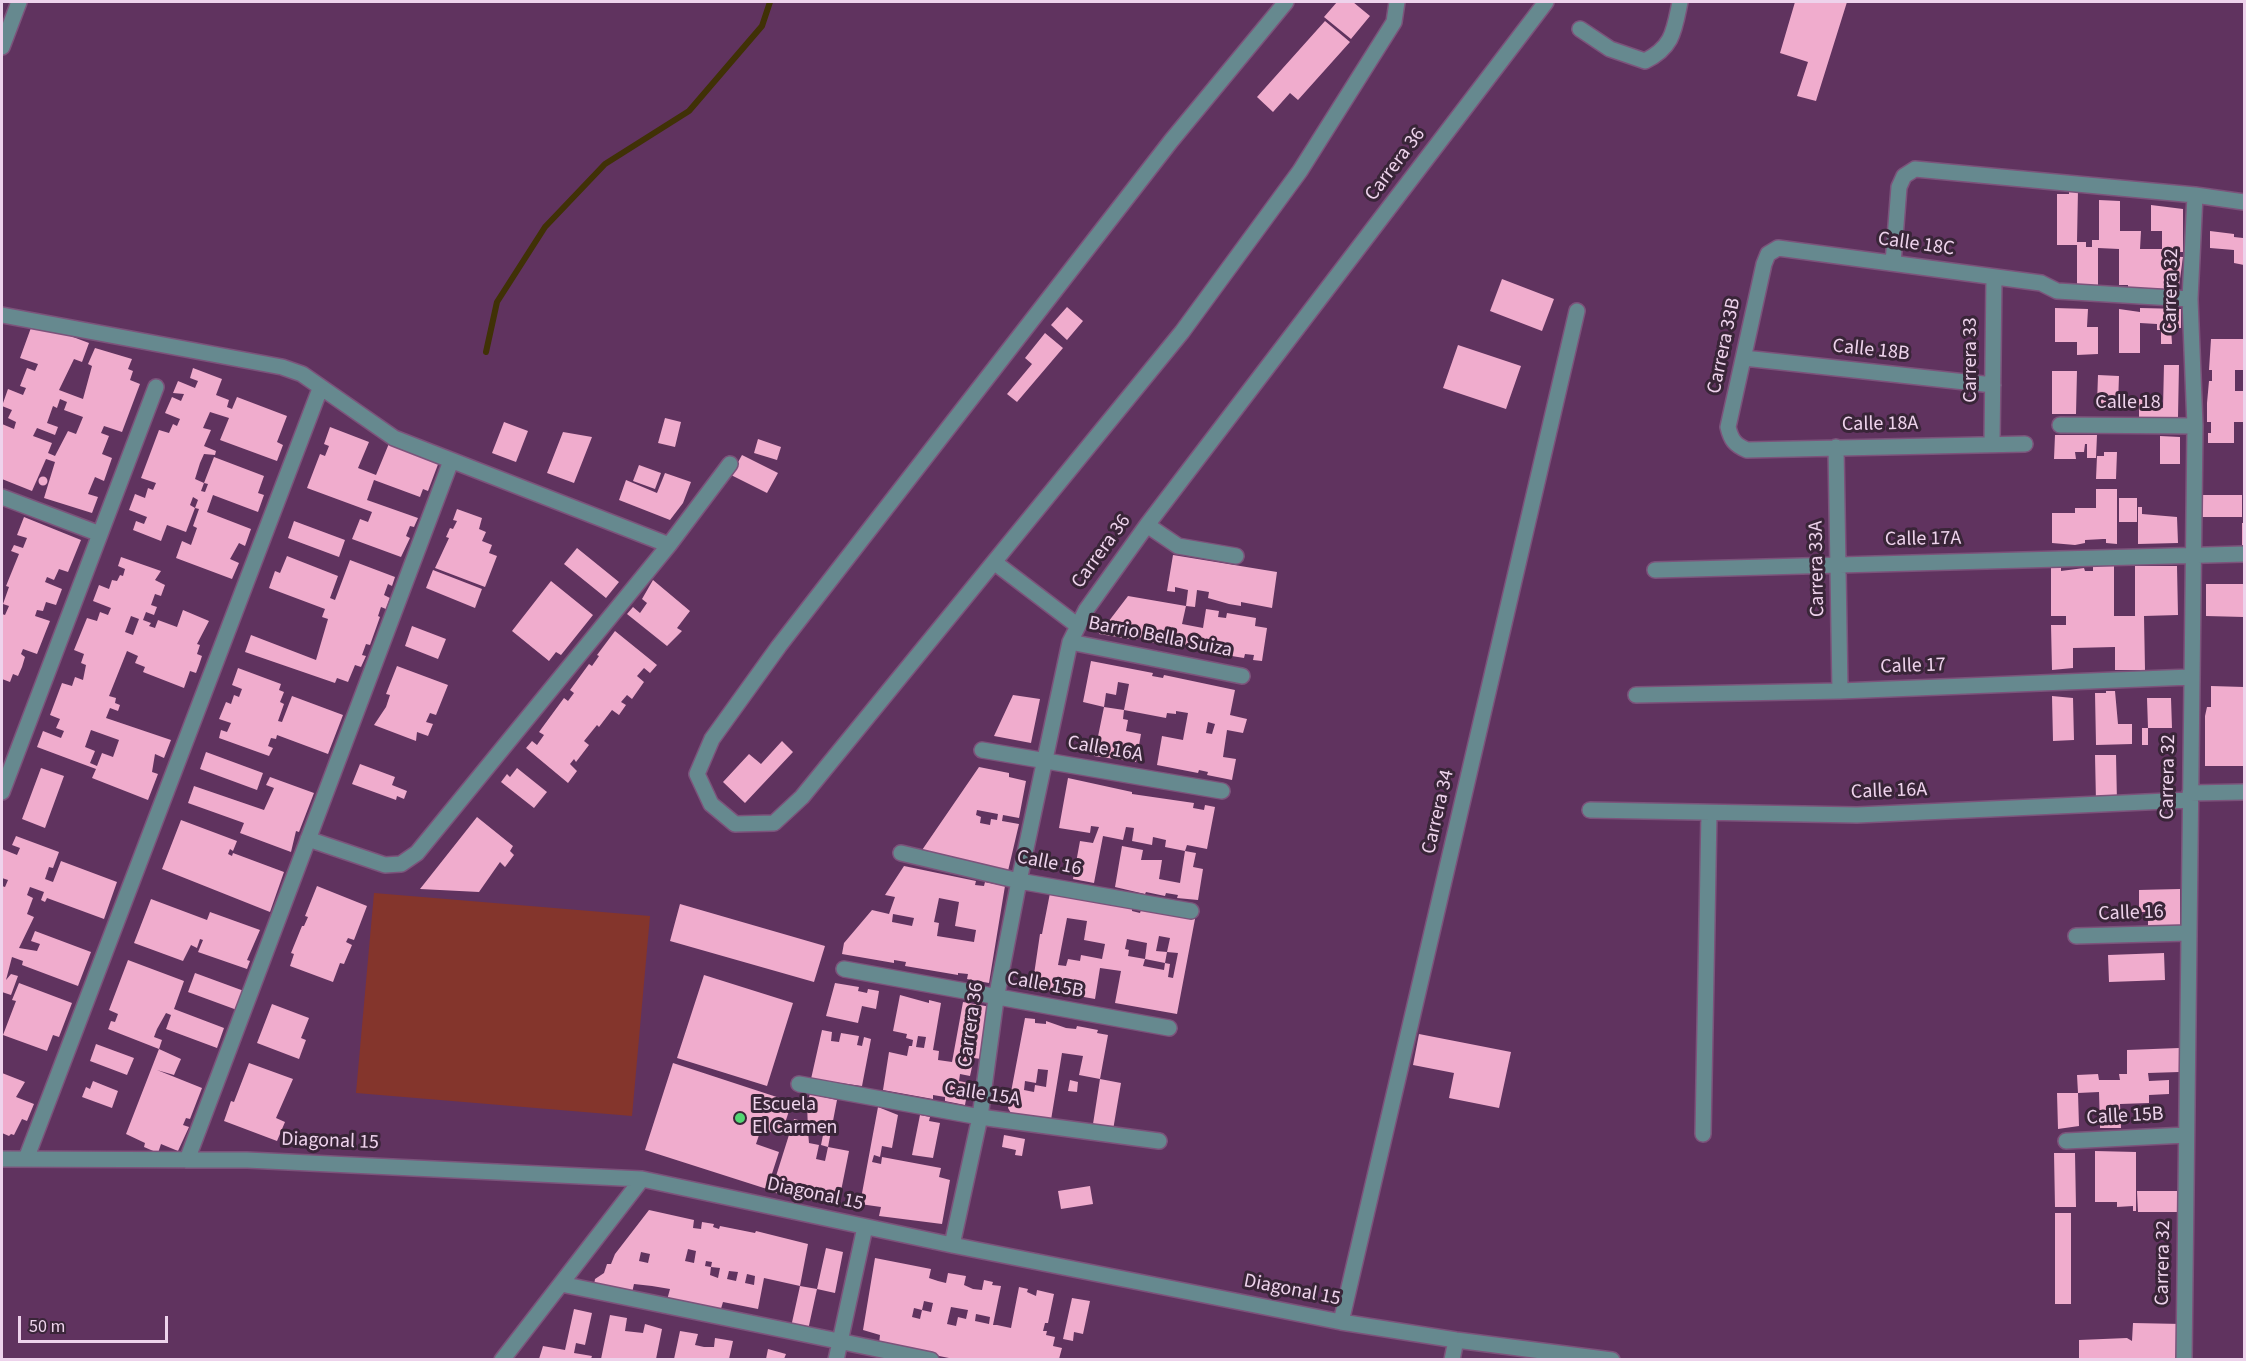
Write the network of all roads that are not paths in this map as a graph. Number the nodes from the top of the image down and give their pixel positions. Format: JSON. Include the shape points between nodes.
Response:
{"nodes":[{"id":1,"x":19,"y":2,"type":"edge"},
{"id":2,"x":1286,"y":2,"type":"edge"},
{"id":3,"x":1397,"y":2,"type":"edge"},
{"id":4,"x":1546,"y":2,"type":"edge"},
{"id":5,"x":1680,"y":2,"type":"edge"},
{"id":6,"x":1580,"y":29,"type":"dead end"},
{"id":7,"x":2,"y":48,"type":"edge"},
{"id":8,"x":2195,"y":195,"type":"junction"},
{"id":9,"x":2244,"y":202,"type":"edge"},
{"id":10,"x":1768,"y":254,"type":"joint"},
{"id":11,"x":1893,"y":263,"type":"junction"},
{"id":12,"x":1994,"y":277,"type":"junction"},
{"id":13,"x":2190,"y":299,"type":"junction"},
{"id":14,"x":1577,"y":311,"type":"dead end"},
{"id":15,"x":2,"y":315,"type":"edge"},
{"id":16,"x":1744,"y":358,"type":"junction"},
{"id":17,"x":1993,"y":385,"type":"junction"},
{"id":18,"x":156,"y":387,"type":"dead end"},
{"id":19,"x":320,"y":388,"type":"junction"},
{"id":20,"x":2060,"y":425,"type":"dead end"},
{"id":21,"x":2195,"y":426,"type":"junction"},
{"id":22,"x":1992,"y":443,"type":"junction"},
{"id":23,"x":2025,"y":444,"type":"dead end"},
{"id":24,"x":1737,"y":446,"type":"joint"},
{"id":25,"x":1836,"y":447,"type":"junction"},
{"id":26,"x":451,"y":460,"type":"junction"},
{"id":27,"x":730,"y":464,"type":"dead end"},
{"id":28,"x":2,"y":497,"type":"edge"},
{"id":29,"x":1147,"y":525,"type":"junction"},
{"id":30,"x":100,"y":534,"type":"junction"},
{"id":31,"x":669,"y":546,"type":"junction"},
{"id":32,"x":2244,"y":554,"type":"edge"},
{"id":33,"x":2193,"y":555,"type":"junction"},
{"id":34,"x":1236,"y":556,"type":"dead end"},
{"id":35,"x":994,"y":562,"type":"junction"},
{"id":36,"x":1840,"y":563,"type":"junction"},
{"id":37,"x":1655,"y":570,"type":"dead end"},
{"id":38,"x":1078,"y":626,"type":"junction"},
{"id":39,"x":1070,"y":642,"type":"junction"},
{"id":40,"x":1242,"y":676,"type":"dead end"},
{"id":41,"x":2191,"y":677,"type":"junction"},
{"id":42,"x":1840,"y":691,"type":"junction"},
{"id":43,"x":1636,"y":695,"type":"dead end"},
{"id":44,"x":982,"y":750,"type":"dead end"},
{"id":45,"x":1045,"y":760,"type":"junction"},
{"id":46,"x":1222,"y":791,"type":"dead end"},
{"id":47,"x":2,"y":792,"type":"edge"},
{"id":48,"x":2244,"y":792,"type":"edge"},
{"id":49,"x":2190,"y":797,"type":"junction"},
{"id":50,"x":1590,"y":810,"type":"dead end"},
{"id":51,"x":1709,"y":813,"type":"junction"},
{"id":52,"x":308,"y":838,"type":"junction"},
{"id":53,"x":901,"y":853,"type":"dead end"},
{"id":54,"x":1018,"y":881,"type":"junction"},
{"id":55,"x":1191,"y":911,"type":"dead end"},
{"id":56,"x":2188,"y":933,"type":"junction"},
{"id":57,"x":2076,"y":936,"type":"dead end"},
{"id":58,"x":844,"y":969,"type":"dead end"},
{"id":59,"x":996,"y":999,"type":"junction"},
{"id":60,"x":1169,"y":1028,"type":"dead end"},
{"id":61,"x":799,"y":1084,"type":"dead end"},
{"id":62,"x":980,"y":1117,"type":"junction"},
{"id":63,"x":1703,"y":1134,"type":"dead end"},
{"id":64,"x":2186,"y":1135,"type":"junction"},
{"id":65,"x":1159,"y":1141,"type":"dead end"},
{"id":66,"x":2066,"y":1141,"type":"dead end"},
{"id":67,"x":2,"y":1159,"type":"edge"},
{"id":68,"x":26,"y":1159,"type":"junction"},
{"id":69,"x":187,"y":1160,"type":"junction"},
{"id":70,"x":642,"y":1179,"type":"junction"},
{"id":71,"x":865,"y":1227,"type":"junction"},
{"id":72,"x":952,"y":1245,"type":"junction"},
{"id":73,"x":561,"y":1284,"type":"junction"},
{"id":74,"x":1341,"y":1322,"type":"junction"},
{"id":75,"x":1456,"y":1340,"type":"junction"},
{"id":76,"x":840,"y":1341,"type":"junction"},
{"id":77,"x":502,"y":1359,"type":"edge"},
{"id":78,"x":836,"y":1359,"type":"edge"},
{"id":79,"x":931,"y":1359,"type":"edge"},
{"id":80,"x":1452,"y":1359,"type":"edge"},
{"id":81,"x":1612,"y":1359,"type":"edge"},
{"id":82,"x":2184,"y":1359,"type":"edge"}],
"edges":[{"from":1,"to":7,"type":"street"},
{"from":2,"to":35,"type":"street","via":[[1171,141],[719,729],[697,774],[711,804],[735,824],[774,823],[802,798]]},
{"from":3,"to":35,"type":"street","via":[[1394,22],[1300,171],[1182,332]]},
{"from":4,"to":29,"type":"street","name":"Carrera 36"},
{"from":5,"to":6,"type":"street","via":[[1673,34],[1661,53],[1645,61],[1610,49]]},
{"from":8,"to":9,"type":"street"},
{"from":8,"to":11,"type":"street","via":[[1915,169],[1904,176],[1899,187]]},
{"from":8,"to":13,"type":"street","name":"Carrera 32"},
{"from":10,"to":11,"type":"street","name":"Calle 18C","via":[[1778,248]]},
{"from":10,"to":16,"type":"street","name":"Carrera 33B"},
{"from":11,"to":12,"type":"street","name":"Calle 18C"},
{"from":12,"to":13,"type":"street","name":"Calle 18C","via":[[2041,283],[2057,291]]},
{"from":12,"to":17,"type":"street","name":"Carrera 33"},
{"from":13,"to":21,"type":"street","name":"Carrera 32"},
{"from":14,"to":74,"type":"street","name":"Carrera 34"},
{"from":15,"to":19,"type":"street","via":[[282,367],[302,374]]},
{"from":16,"to":17,"type":"street","name":"Calle 18B"},
{"from":16,"to":24,"type":"street","name":"Carrera 33B","via":[[1728,427]]},
{"from":17,"to":22,"type":"street","name":"Carrera 33"},
{"from":18,"to":30,"type":"street"},
{"from":19,"to":26,"type":"street","via":[[394,438]]},
{"from":19,"to":68,"type":"street"},
{"from":20,"to":21,"type":"street","name":"Calle 18"},
{"from":21,"to":33,"type":"street","name":"Carrera 32"},
{"from":22,"to":23,"type":"street","name":"Calle 18A"},
{"from":22,"to":25,"type":"street","name":"Calle 18A"},
{"from":24,"to":25,"type":"street","name":"Calle 18A","via":[[1748,450]]},
{"from":25,"to":36,"type":"street","name":"Carrera 33A"},
{"from":26,"to":31,"type":"street"},
{"from":26,"to":52,"type":"street"},
{"from":27,"to":31,"type":"street"},
{"from":28,"to":30,"type":"street"},
{"from":29,"to":34,"type":"street","via":[[1178,546]]},
{"from":29,"to":38,"type":"street","name":"Carrera 36"},
{"from":30,"to":47,"type":"street"},
{"from":31,"to":52,"type":"street","via":[[417,853],[401,864],[385,866]]},
{"from":32,"to":33,"type":"street"},
{"from":33,"to":36,"type":"street","name":"Calle 17A"},
{"from":33,"to":41,"type":"street","name":"Carrera 32"},
{"from":35,"to":38,"type":"street"},
{"from":36,"to":37,"type":"street","name":"Calle 17A"},
{"from":36,"to":42,"type":"street","name":"Carrera 33A"},
{"from":38,"to":39,"type":"street","name":"Carrera 36"},
{"from":39,"to":40,"type":"street","name":"Barrio Bella Suiza"},
{"from":39,"to":45,"type":"street","name":"Carrera 36"},
{"from":41,"to":42,"type":"street","name":"Calle 17"},
{"from":41,"to":49,"type":"street","name":"Carrera 32"},
{"from":42,"to":43,"type":"street","name":"Calle 17"},
{"from":44,"to":45,"type":"street","name":"Calle 16A"},
{"from":45,"to":46,"type":"street","name":"Calle 16A"},
{"from":45,"to":54,"type":"street","name":"Carrera 36"},
{"from":48,"to":49,"type":"street","name":"Calle 16A"},
{"from":49,"to":51,"type":"street","name":"Calle 16A","via":[[1857,815]]},
{"from":49,"to":56,"type":"street","name":"Carrera 32"},
{"from":50,"to":51,"type":"street","name":"Calle 16A"},
{"from":51,"to":63,"type":"street"},
{"from":52,"to":69,"type":"street"},
{"from":53,"to":54,"type":"street","name":"Calle 16"},
{"from":54,"to":55,"type":"street","name":"Calle 16"},
{"from":54,"to":59,"type":"street","name":"Carrera 36"},
{"from":56,"to":57,"type":"street","name":"Calle 16"},
{"from":56,"to":64,"type":"street","name":"Carrera 32"},
{"from":58,"to":59,"type":"street","name":"Calle 15B"},
{"from":59,"to":60,"type":"street","name":"Calle 15B"},
{"from":59,"to":62,"type":"street","name":"Carrera 36"},
{"from":61,"to":62,"type":"street","name":"Calle 15A"},
{"from":62,"to":65,"type":"street","name":"Calle 15A"},
{"from":62,"to":72,"type":"street","name":"Carrera 36"},
{"from":64,"to":66,"type":"street","name":"Calle 15B"},
{"from":64,"to":82,"type":"street","name":"Carrera 32"},
{"from":67,"to":68,"type":"street","name":"Diagonal 15"},
{"from":68,"to":69,"type":"street","name":"Diagonal 15"},
{"from":69,"to":70,"type":"street","name":"Diagonal 15"},
{"from":70,"to":71,"type":"street","name":"Diagonal 15"},
{"from":70,"to":73,"type":"street"},
{"from":71,"to":72,"type":"street","name":"Diagonal 15"},
{"from":71,"to":76,"type":"street"},
{"from":72,"to":74,"type":"street","name":"Diagonal 15"},
{"from":73,"to":76,"type":"street"},
{"from":73,"to":77,"type":"street"},
{"from":74,"to":75,"type":"street","name":"Diagonal 15"},
{"from":75,"to":80,"type":"street"},
{"from":75,"to":81,"type":"street","name":"Diagonal 15"},
{"from":76,"to":78,"type":"street"},
{"from":76,"to":79,"type":"street"}]}
